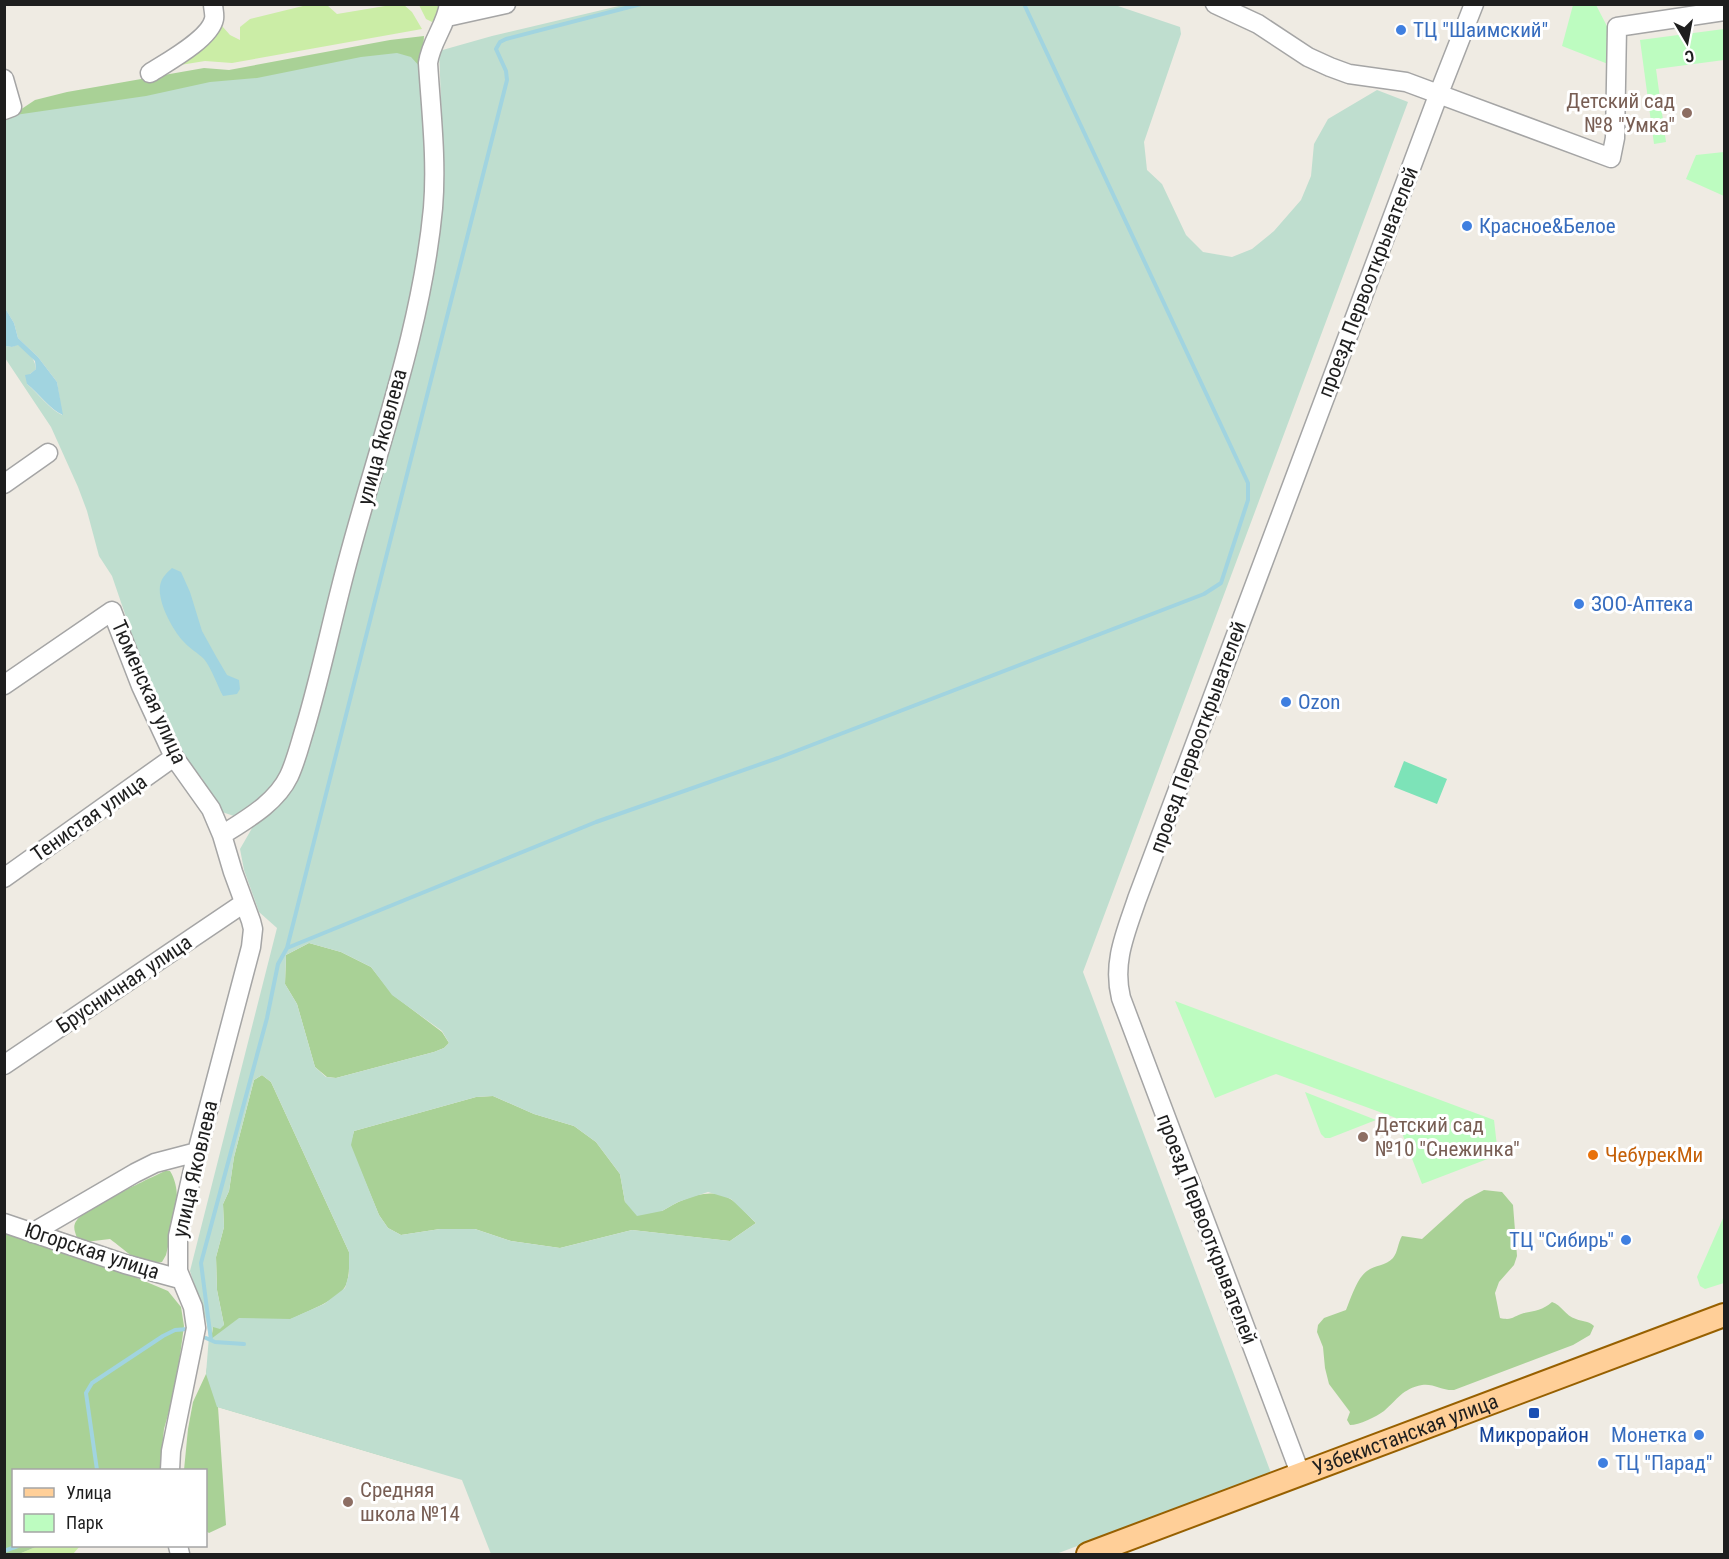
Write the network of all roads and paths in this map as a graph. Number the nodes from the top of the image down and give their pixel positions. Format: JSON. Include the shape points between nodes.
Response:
{"nodes":[{"id":1,"x":213,"y":4,"type":"edge"},
{"id":2,"x":506,"y":4,"type":"edge"},
{"id":3,"x":1215,"y":4,"type":"edge"},
{"id":4,"x":1474,"y":4,"type":"edge"},
{"id":5,"x":448,"y":10,"type":"edge"},
{"id":6,"x":1725,"y":11,"type":"edge"},
{"id":7,"x":150,"y":73,"type":"dead end"},
{"id":8,"x":4,"y":79,"type":"edge"},
{"id":9,"x":1439,"y":93,"type":"junction"},
{"id":10,"x":8,"y":109,"type":"edge"},
{"id":11,"x":48,"y":453,"type":"dead end"},
{"id":12,"x":4,"y":484,"type":"edge"},
{"id":13,"x":4,"y":685,"type":"edge"},
{"id":14,"x":174,"y":757,"type":"junction"},
{"id":15,"x":222,"y":835,"type":"junction"},
{"id":16,"x":4,"y":878,"type":"edge"},
{"id":17,"x":244,"y":903,"type":"junction"},
{"id":18,"x":4,"y":1065,"type":"edge"},
{"id":19,"x":197,"y":1152,"type":"junction"},
{"id":20,"x":4,"y":1223,"type":"edge"},
{"id":21,"x":32,"y":1233,"type":"junction"},
{"id":22,"x":180,"y":1279,"type":"junction"},
{"id":23,"x":1725,"y":1315,"type":"edge"},
{"id":24,"x":170,"y":1469,"type":"edge"},
{"id":25,"x":1300,"y":1473,"type":"junction"},
{"id":26,"x":1088,"y":1554,"type":"edge"}],
"edges":[{"from":1,"to":7,"type":"street","via":[[214,19],[205,34]]},
{"from":2,"to":5,"type":"street"},
{"from":3,"to":9,"type":"street","via":[[1258,24],[1330,67],[1349,74],[1406,82]]},
{"from":4,"to":9,"type":"street","name":"проезд Первооткрывателей"},
{"from":5,"to":15,"type":"street","name":"улица Яковлева","via":[[428,63],[433,208],[421,283],[319,681],[289,777],[262,809]]},
{"from":6,"to":9,"type":"street","via":[[1617,27],[1615,138],[1611,158]]},
{"from":8,"to":10,"type":"street"},
{"from":9,"to":25,"type":"street","name":"проезд Первооткрывателей","via":[[1137,899],[1117,968],[1125,1008]]},
{"from":11,"to":12,"type":"street"},
{"from":13,"to":14,"type":"street","name":"Тюменская улица","via":[[112,611]]},
{"from":14,"to":15,"type":"street","name":"Тюменская улица","via":[[204,797]]},
{"from":14,"to":16,"type":"street","name":"Тенистая улица"},
{"from":15,"to":17,"type":"street","name":"Тюменская улица"},
{"from":17,"to":18,"type":"street","name":"Брусничная улица"},
{"from":17,"to":19,"type":"street","name":"улица Яковлева","via":[[253,938]]},
{"from":19,"to":21,"type":"street","via":[[135,1173]]},
{"from":19,"to":22,"type":"street","name":"улица Яковлева","via":[[178,1236],[176,1259]]},
{"from":20,"to":21,"type":"street","name":"Югорская улица"},
{"from":21,"to":22,"type":"street","name":"Югорская улица"},
{"from":22,"to":24,"type":"street","name":"улица Яковлева","via":[[193,1308],[196,1328]]},
{"from":23,"to":25,"type":"main road","name":"Узбекистанская улица"},
{"from":25,"to":26,"type":"main road","name":"Узбекистанская улица"}]}
